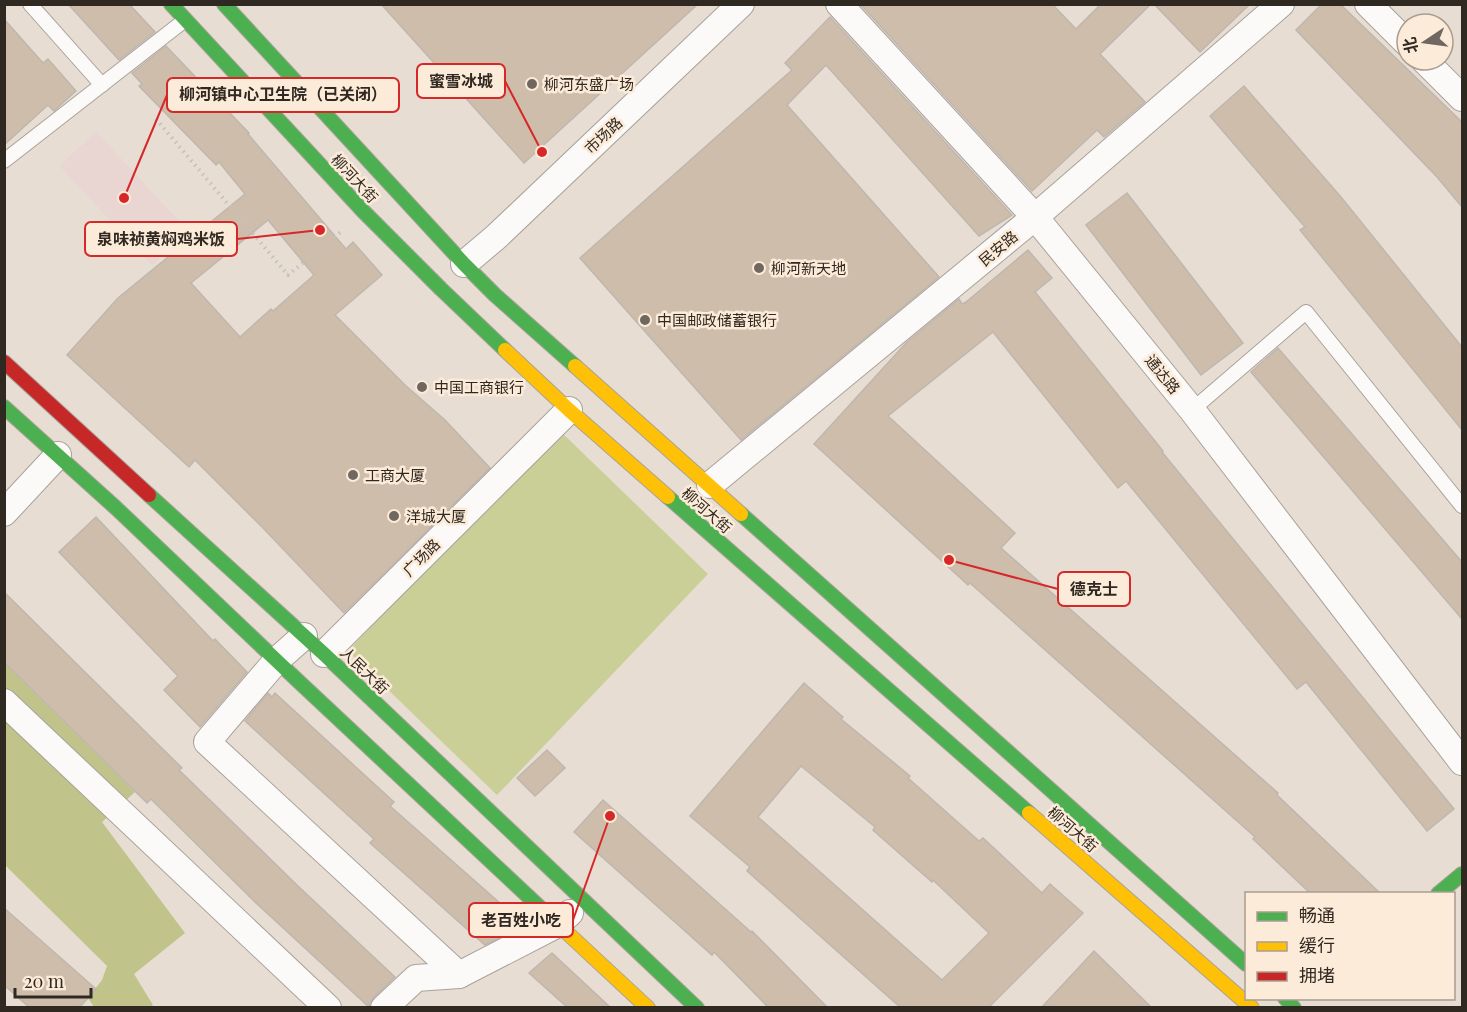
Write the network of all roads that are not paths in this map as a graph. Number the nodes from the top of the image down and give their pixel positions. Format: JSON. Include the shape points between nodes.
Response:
{"nodes":[{"id":1,"x":30,"y":4,"type":"edge"},
{"id":2,"x":171,"y":4,"type":"edge"},
{"id":3,"x":224,"y":4,"type":"edge"},
{"id":4,"x":741,"y":4,"type":"edge"},
{"id":5,"x":839,"y":4,"type":"edge"},
{"id":6,"x":1281,"y":4,"type":"edge"},
{"id":7,"x":1368,"y":4,"type":"edge"},
{"id":8,"x":185,"y":20,"type":"junction"},
{"id":9,"x":1395,"y":31,"type":"edge"},
{"id":10,"x":1436,"y":72,"type":"edge"},
{"id":11,"x":102,"y":85,"type":"junction"},
{"id":12,"x":1462,"y":98,"type":"edge"},
{"id":13,"x":4,"y":161,"type":"edge"},
{"id":14,"x":1035,"y":217,"type":"junction"},
{"id":15,"x":464,"y":264,"type":"junction"},
{"id":16,"x":4,"y":362,"type":"edge"},
{"id":17,"x":4,"y":407,"type":"edge"},
{"id":18,"x":569,"y":410,"type":"junction"},
{"id":19,"x":1192,"y":410,"type":"junction"},
{"id":20,"x":58,"y":456,"type":"junction"},
{"id":21,"x":710,"y":485,"type":"junction"},
{"id":22,"x":1462,"y":506,"type":"edge"},
{"id":23,"x":4,"y":513,"type":"edge"},
{"id":24,"x":304,"y":636,"type":"junction"},
{"id":25,"x":324,"y":654,"type":"junction"},
{"id":26,"x":277,"y":660,"type":"junction"},
{"id":27,"x":4,"y":702,"type":"edge"},
{"id":28,"x":1462,"y":762,"type":"edge"},
{"id":29,"x":1462,"y":874,"type":"edge"},
{"id":30,"x":1440,"y":892,"type":"edge"},
{"id":31,"x":583,"y":900,"type":"junction"},
{"id":32,"x":558,"y":924,"type":"junction"},
{"id":33,"x":1245,"y":962,"type":"edge"},
{"id":34,"x":459,"y":975,"type":"junction"},
{"id":35,"x":328,"y":1008,"type":"edge"},
{"id":36,"x":384,"y":1008,"type":"edge"},
{"id":37,"x":648,"y":1008,"type":"edge"},
{"id":38,"x":697,"y":1008,"type":"edge"},
{"id":39,"x":1252,"y":1008,"type":"edge"}],
"edges":[{"from":1,"to":11,"type":"lane"},
{"from":2,"to":8,"type":"main road","name":"柳河大街"},
{"from":3,"to":15,"type":"main road","name":"柳河大街"},
{"from":4,"to":15,"type":"street","name":"市场路"},
{"from":5,"to":14,"type":"street","name":"通达路"},
{"from":6,"to":14,"type":"street","name":"民安路"},
{"from":7,"to":9,"type":"street"},
{"from":8,"to":11,"type":"lane"},
{"from":8,"to":18,"type":"main road","name":"柳河大街","via":[[363,211]]},
{"from":10,"to":12,"type":"street"},
{"from":11,"to":13,"type":"lane"},
{"from":14,"to":19,"type":"street","name":"通达路"},
{"from":14,"to":21,"type":"street","name":"民安路"},
{"from":15,"to":21,"type":"main road","name":"柳河大街"},
{"from":16,"to":24,"type":"main road","name":"人民大街"},
{"from":17,"to":20,"type":"main road"},
{"from":18,"to":25,"type":"street","name":"广场路"},
{"from":18,"to":39,"type":"main road","name":"柳河大街"},
{"from":19,"to":22,"type":"lane","via":[[1306,312]]},
{"from":19,"to":28,"type":"street","name":"通达路"},
{"from":20,"to":23,"type":"street"},
{"from":20,"to":26,"type":"main road"},
{"from":21,"to":33,"type":"main road","name":"柳河大街"},
{"from":24,"to":25,"type":"main road","name":"人民大街"},
{"from":24,"to":26,"type":"street"},
{"from":25,"to":31,"type":"main road","name":"人民大街"},
{"from":26,"to":32,"type":"main road"},
{"from":26,"to":34,"type":"street","via":[[207,742]]},
{"from":27,"to":35,"type":"street"},
{"from":29,"to":30,"type":"main road"},
{"from":31,"to":32,"type":"street"},
{"from":31,"to":38,"type":"main road","name":"人民大街"},
{"from":32,"to":34,"type":"street"},
{"from":32,"to":37,"type":"main road"},
{"from":34,"to":36,"type":"street","via":[[416,978]]}]}
